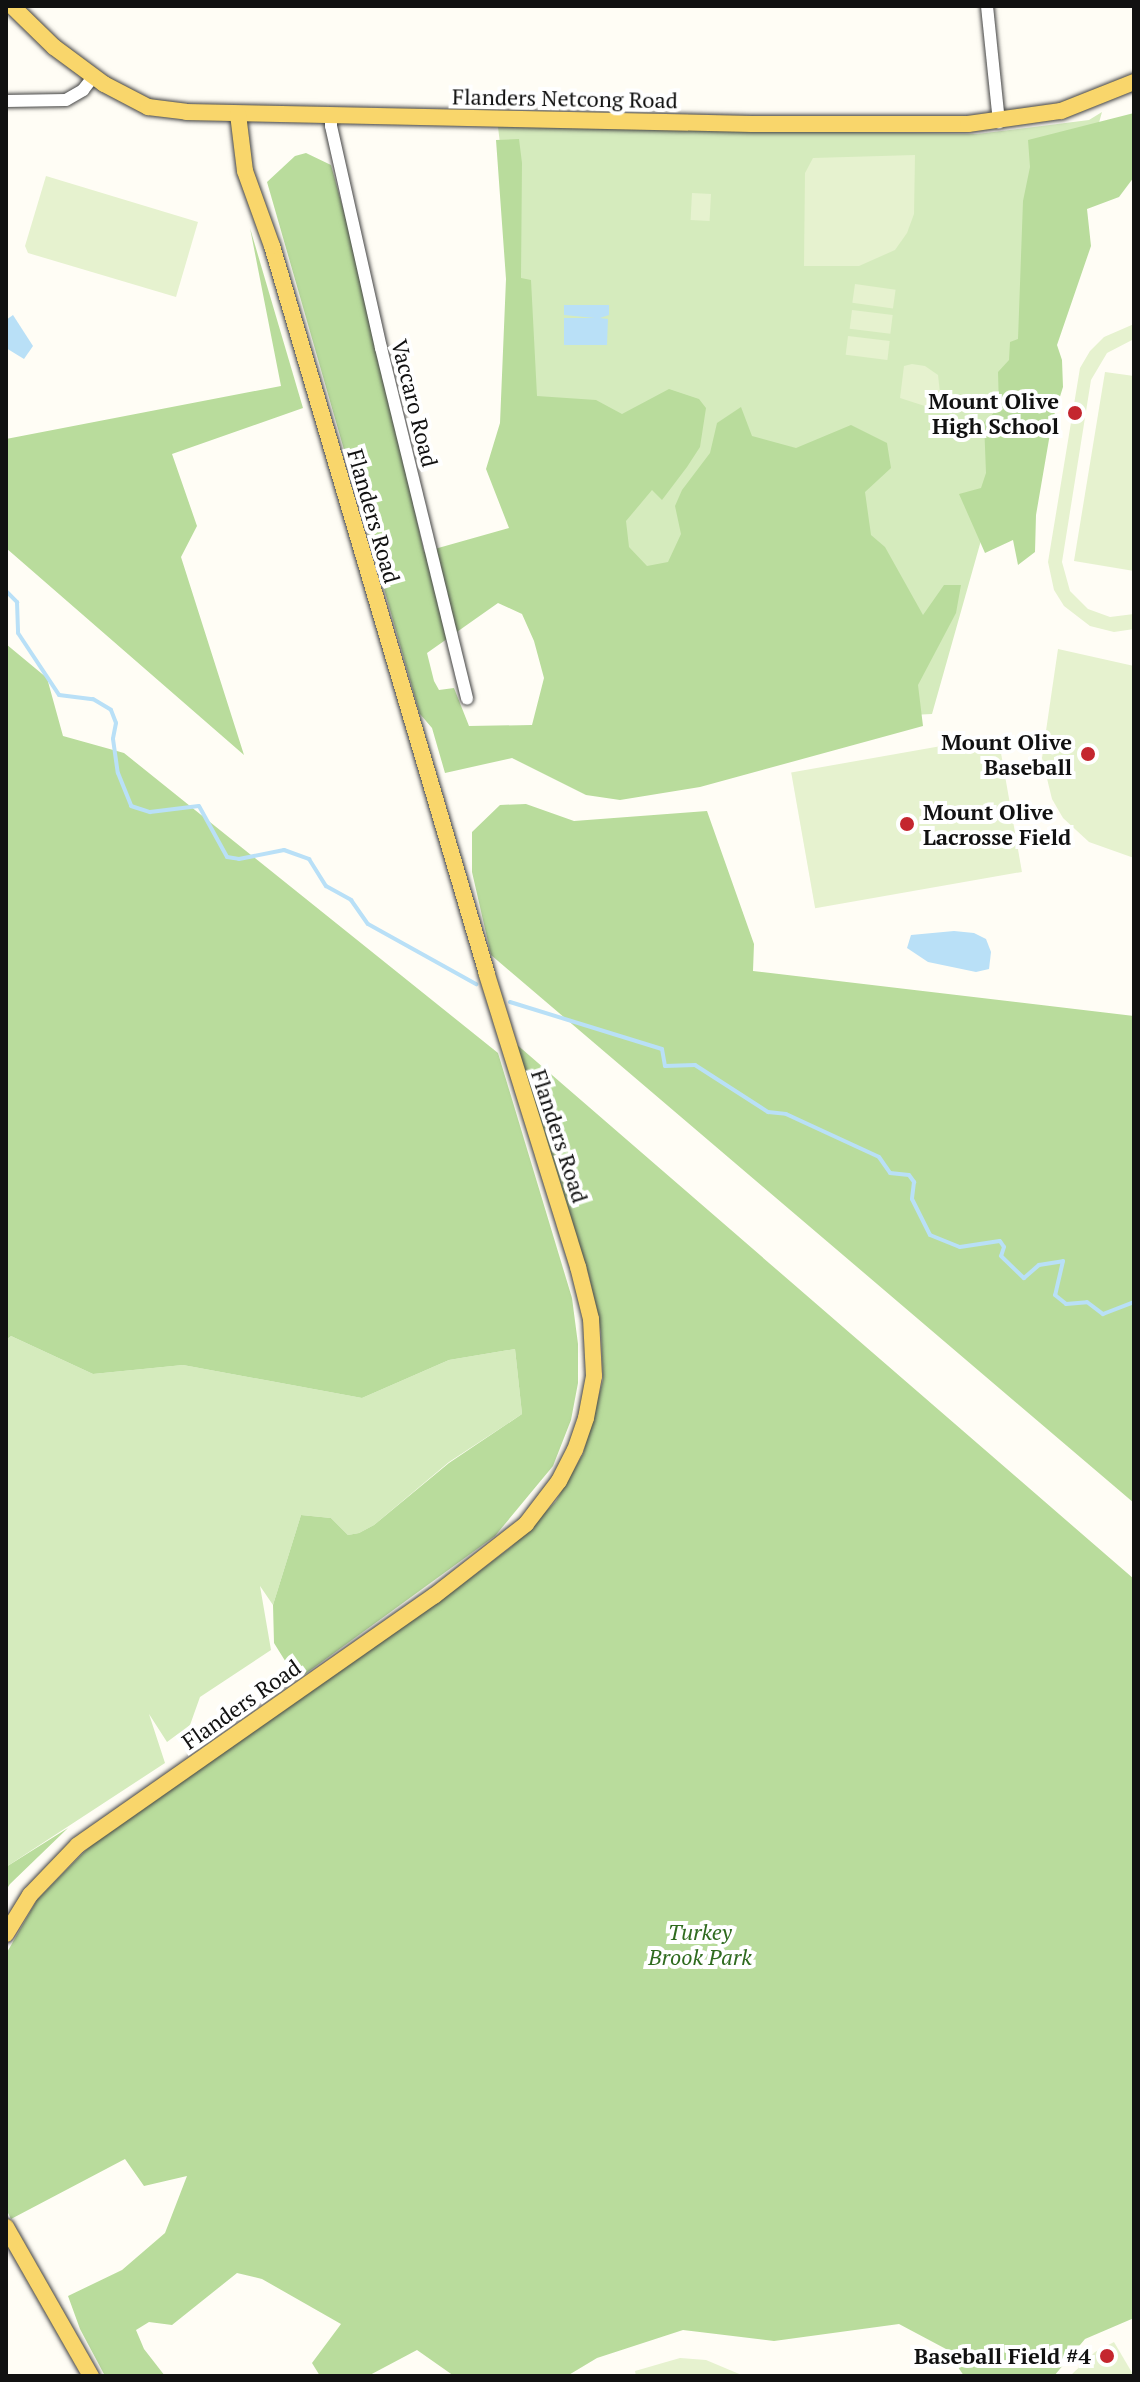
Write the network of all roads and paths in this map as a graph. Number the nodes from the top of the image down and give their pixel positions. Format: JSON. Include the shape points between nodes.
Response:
{"nodes":[{"id":1,"x":12,"y":6,"type":"edge"},
{"id":2,"x":987,"y":6,"type":"edge"},
{"id":3,"x":93,"y":77,"type":"junction"},
{"id":4,"x":1134,"y":82,"type":"edge"},
{"id":5,"x":6,"y":101,"type":"edge"},
{"id":6,"x":238,"y":114,"type":"junction"},
{"id":7,"x":331,"y":115,"type":"junction"},
{"id":8,"x":999,"y":122,"type":"junction"},
{"id":9,"x":467,"y":699,"type":"dead end"},
{"id":10,"x":6,"y":1934,"type":"edge"},
{"id":11,"x":6,"y":2227,"type":"edge"},
{"id":12,"x":91,"y":2376,"type":"edge"}],
"edges":[{"from":1,"to":3,"type":"main road","name":"Flanders Netcong Road"},
{"from":2,"to":8,"type":"street"},
{"from":3,"to":5,"type":"street","via":[[66,100]]},
{"from":3,"to":6,"type":"main road","name":"Flanders Netcong Road","via":[[155,109]]},
{"from":4,"to":8,"type":"main road","name":"Flanders Netcong Road","via":[[1073,107]]},
{"from":6,"to":7,"type":"main road","name":"Flanders Netcong Road"},
{"from":6,"to":10,"type":"main road","name":"Flanders Road","via":[[245,171],[272,246],[578,1267],[591,1319],[594,1376],[575,1450],[526,1524],[434,1596],[78,1845],[30,1895]]},
{"from":7,"to":8,"type":"main road","name":"Flanders Netcong Road","via":[[838,125]]},
{"from":7,"to":9,"type":"street","name":"Vaccaro Road","via":[[381,348]]},
{"from":11,"to":12,"type":"main road"}]}
